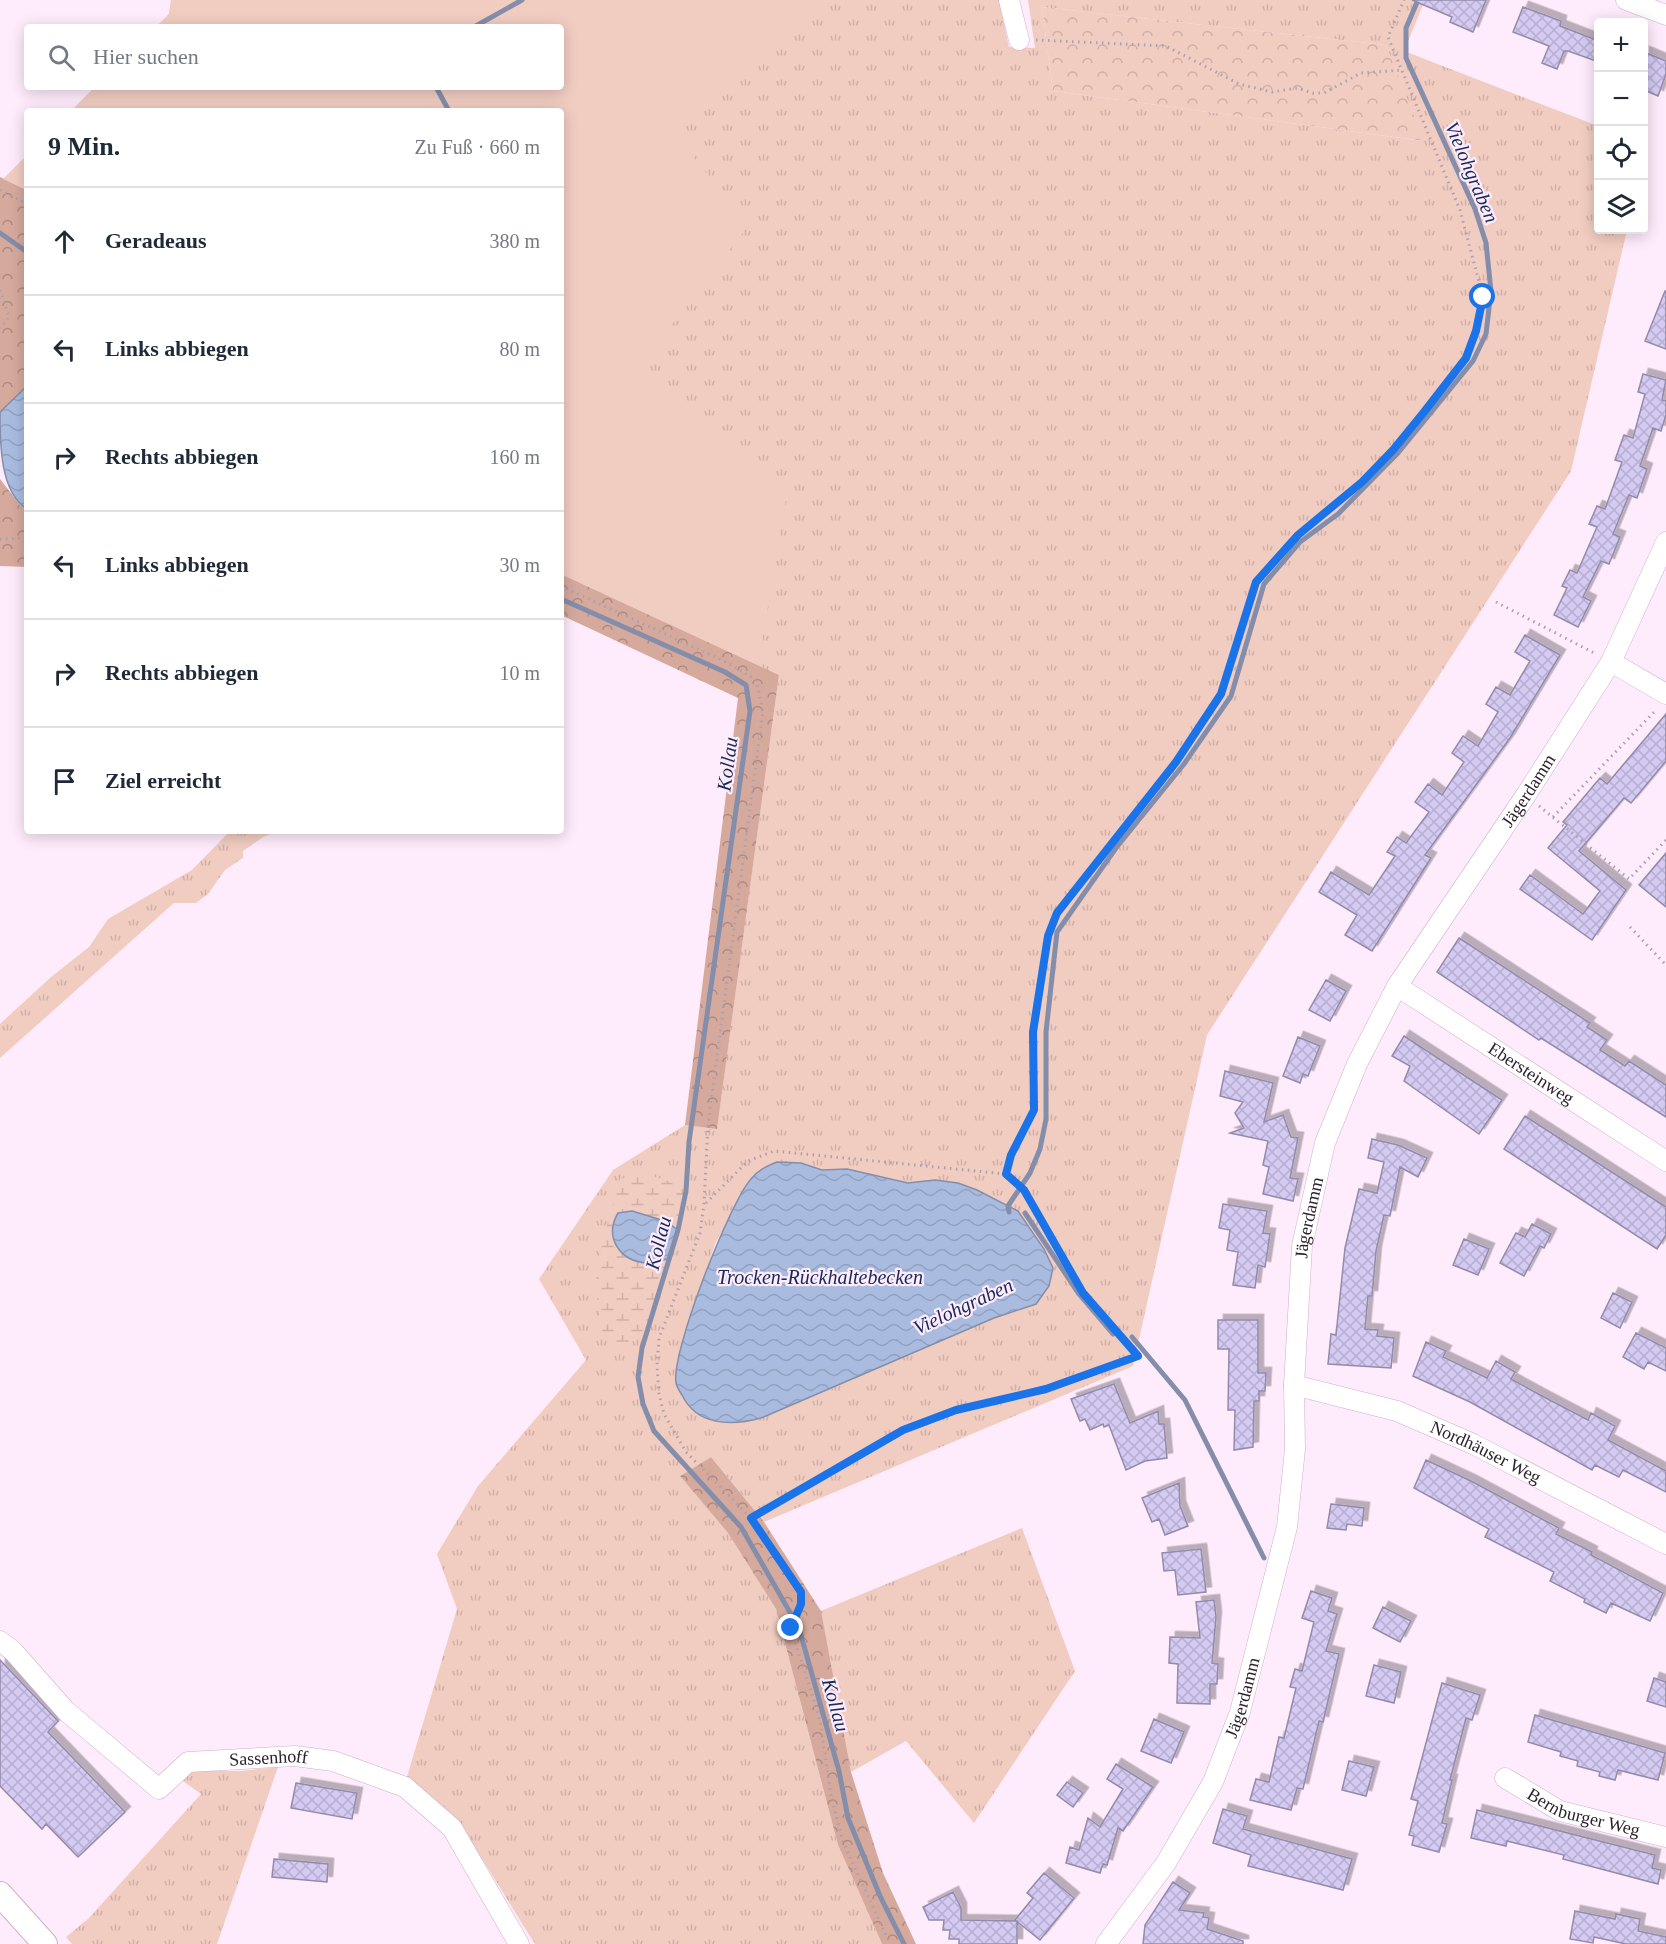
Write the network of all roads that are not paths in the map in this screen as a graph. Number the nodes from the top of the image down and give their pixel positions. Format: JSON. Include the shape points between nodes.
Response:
{"nodes":[{"id":1,"x":1009,"y":0,"type":"edge"},
{"id":2,"x":1626,"y":0,"type":"edge"},
{"id":3,"x":1666,"y":15,"type":"edge"},
{"id":4,"x":1019,"y":40,"type":"road end"},
{"id":5,"x":1666,"y":543,"type":"edge"},
{"id":6,"x":1611,"y":662,"type":"junction"},
{"id":7,"x":1662,"y":701,"type":"edge"},
{"id":8,"x":1397,"y":986,"type":"junction"},
{"id":9,"x":1666,"y":1161,"type":"edge"},
{"id":10,"x":1294,"y":1385,"type":"junction"},
{"id":11,"x":1666,"y":1544,"type":"edge"},
{"id":12,"x":0,"y":1641,"type":"edge"},
{"id":13,"x":1505,"y":1778,"type":"dead end"},
{"id":14,"x":1666,"y":1837,"type":"edge"},
{"id":15,"x":0,"y":1894,"type":"edge"},
{"id":16,"x":45,"y":1944,"type":"edge"},
{"id":17,"x":519,"y":1944,"type":"edge"},
{"id":18,"x":1106,"y":1944,"type":"edge"}],
"edges":[{"from":1,"to":4,"type":"street"},
{"from":2,"to":3,"type":"street"},
{"from":5,"to":6,"type":"street","name":"Jägerdamm"},
{"from":6,"to":7,"type":"street"},
{"from":6,"to":8,"type":"street","name":"Jägerdamm"},
{"from":8,"to":9,"type":"street","name":"Ebersteinweg"},
{"from":8,"to":10,"type":"street","name":"Jägerdamm","via":[[1357,1064],[1325,1143],[1302,1246]]},
{"from":10,"to":11,"type":"street","name":"Nordhäuser Weg","via":[[1397,1411],[1473,1444]]},
{"from":10,"to":18,"type":"street","name":"Jägerdamm","via":[[1295,1449],[1287,1527],[1240,1712],[1213,1782],[1166,1863]]},
{"from":12,"to":17,"type":"street","name":"Sassenhoff","via":[[66,1711],[159,1789],[188,1762],[296,1756],[333,1761],[405,1787],[452,1828]]},
{"from":13,"to":14,"type":"street","name":"Bernburger Weg","via":[[1560,1811]]},
{"from":15,"to":16,"type":"main road"}]}
